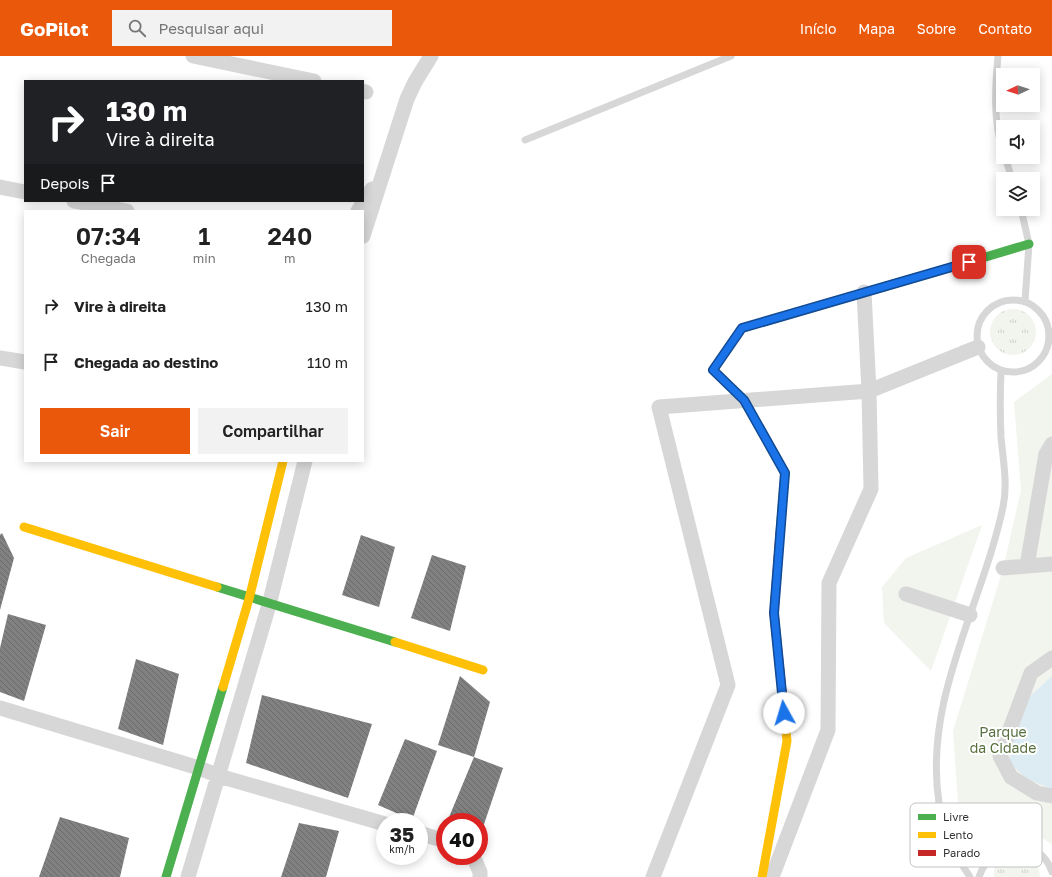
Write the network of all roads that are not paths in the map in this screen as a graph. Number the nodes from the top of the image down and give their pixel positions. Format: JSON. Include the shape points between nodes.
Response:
{"nodes":[{"id":1,"x":193,"y":56,"type":"edge"},
{"id":2,"x":431,"y":56,"type":"edge"},
{"id":3,"x":732,"y":56,"type":"edge"},
{"id":4,"x":998,"y":56,"type":"edge"},
{"id":5,"x":309,"y":80,"type":"edge"},
{"id":6,"x":996,"y":122,"type":"edge"},
{"id":7,"x":525,"y":140,"type":"dead end"},
{"id":8,"x":384,"y":169,"type":"junction"},
{"id":9,"x":0,"y":187,"type":"edge"},
{"id":10,"x":24,"y":192,"type":"edge"},
{"id":11,"x":364,"y":201,"type":"edge"},
{"id":12,"x":79,"y":202,"type":"edge"},
{"id":13,"x":122,"y":210,"type":"edge"},
{"id":14,"x":1023,"y":216,"type":"edge"},
{"id":15,"x":364,"y":233,"type":"edge"},
{"id":16,"x":1029,"y":244,"type":"junction"},
{"id":17,"x":864,"y":292,"type":"junction"},
{"id":18,"x":1025,"y":301,"type":"junction"},
{"id":19,"x":1050,"y":346,"type":"edge"},
{"id":20,"x":978,"y":347,"type":"junction"},
{"id":21,"x":0,"y":358,"type":"edge"},
{"id":22,"x":24,"y":362,"type":"edge"},
{"id":23,"x":1002,"y":371,"type":"junction"},
{"id":24,"x":869,"y":391,"type":"junction"},
{"id":25,"x":744,"y":400,"type":"junction"},
{"id":26,"x":1052,"y":444,"type":"edge"},
{"id":27,"x":282,"y":462,"type":"edge"},
{"id":28,"x":304,"y":465,"type":"edge"},
{"id":29,"x":272,"y":506,"type":"junction"},
{"id":30,"x":292,"y":513,"type":"junction"},
{"id":31,"x":24,"y":527,"type":"dead end"},
{"id":32,"x":1052,"y":564,"type":"edge"},
{"id":33,"x":1027,"y":566,"type":"junction"},
{"id":34,"x":1003,"y":568,"type":"dead end"},
{"id":35,"x":906,"y":594,"type":"dead end"},
{"id":36,"x":249,"y":599,"type":"junction"},
{"id":37,"x":269,"y":605,"type":"junction"},
{"id":38,"x":970,"y":615,"type":"junction"},
{"id":39,"x":1052,"y":658,"type":"edge"},
{"id":40,"x":483,"y":670,"type":"dead end"},
{"id":41,"x":0,"y":708,"type":"edge"},
{"id":42,"x":199,"y":768,"type":"junction"},
{"id":43,"x":219,"y":776,"type":"junction"},
{"id":44,"x":1052,"y":796,"type":"edge"},
{"id":45,"x":938,"y":803,"type":"edge"},
{"id":46,"x":376,"y":821,"type":"edge"},
{"id":47,"x":1042,"y":856,"type":"edge"},
{"id":48,"x":477,"y":865,"type":"edge"},
{"id":49,"x":964,"y":867,"type":"edge"},
{"id":50,"x":983,"y":867,"type":"edge"},
{"id":51,"x":1051,"y":869,"type":"edge"},
{"id":52,"x":166,"y":877,"type":"edge"},
{"id":53,"x":188,"y":877,"type":"edge"},
{"id":54,"x":480,"y":877,"type":"edge"},
{"id":55,"x":653,"y":877,"type":"edge"},
{"id":56,"x":762,"y":877,"type":"edge"},
{"id":57,"x":772,"y":877,"type":"edge"},
{"id":58,"x":970,"y":877,"type":"edge"},
{"id":59,"x":979,"y":877,"type":"edge"}],
"edges":[{"from":1,"to":5,"type":"street"},
{"from":2,"to":8,"type":"street","via":[[407,99]]},
{"from":3,"to":7,"type":"lane"},
{"from":4,"to":6,"type":"lane","via":[[994,93]]},
{"from":8,"to":11,"type":"street"},
{"from":8,"to":15,"type":"street"},
{"from":9,"to":10,"type":"street"},
{"from":12,"to":13,"type":"street"},
{"from":14,"to":16,"type":"lane"},
{"from":16,"to":17,"type":"street"},
{"from":16,"to":18,"type":"lane"},
{"from":17,"to":24,"type":"street"},
{"from":17,"to":25,"type":"street","via":[[742,328],[713,370]]},
{"from":18,"to":19,"type":"lane","via":[[1035,306],[1043,315],[1048,325]]},
{"from":18,"to":20,"type":"lane","via":[[1014,299],[992,306],[979,324]]},
{"from":19,"to":23,"type":"lane","via":[[1043,358],[1034,366],[1013,373]]},
{"from":20,"to":23,"type":"lane","via":[[991,366]]},
{"from":20,"to":24,"type":"street"},
{"from":21,"to":22,"type":"street"},
{"from":23,"to":38,"type":"lane","via":[[1000,405],[1005,482],[1003,506]]},
{"from":24,"to":25,"type":"street"},
{"from":24,"to":57,"type":"street","via":[[871,489],[829,584],[828,730]]},
{"from":25,"to":55,"type":"street","via":[[659,407],[728,685]]},
{"from":25,"to":56,"type":"street","via":[[785,473],[774,613],[787,741]]},
{"from":26,"to":33,"type":"street","via":[[1046,454]]},
{"from":27,"to":28,"type":"street"},
{"from":27,"to":29,"type":"street"},
{"from":28,"to":30,"type":"street"},
{"from":29,"to":30,"type":"street"},
{"from":29,"to":36,"type":"street"},
{"from":30,"to":37,"type":"street"},
{"from":31,"to":36,"type":"street"},
{"from":32,"to":33,"type":"street"},
{"from":33,"to":34,"type":"street"},
{"from":35,"to":38,"type":"street"},
{"from":36,"to":37,"type":"street"},
{"from":36,"to":42,"type":"street"},
{"from":37,"to":40,"type":"street"},
{"from":37,"to":43,"type":"street"},
{"from":38,"to":45,"type":"lane","via":[[944,697],[936,742]]},
{"from":39,"to":44,"type":"street","via":[[1031,673],[1000,756],[1010,777],[1037,793]]},
{"from":41,"to":42,"type":"street"},
{"from":42,"to":43,"type":"street"},
{"from":42,"to":52,"type":"street"},
{"from":43,"to":46,"type":"street"},
{"from":43,"to":53,"type":"street"},
{"from":47,"to":51,"type":"lane"},
{"from":48,"to":54,"type":"street"},
{"from":49,"to":58,"type":"lane"},
{"from":50,"to":59,"type":"lane"}]}
